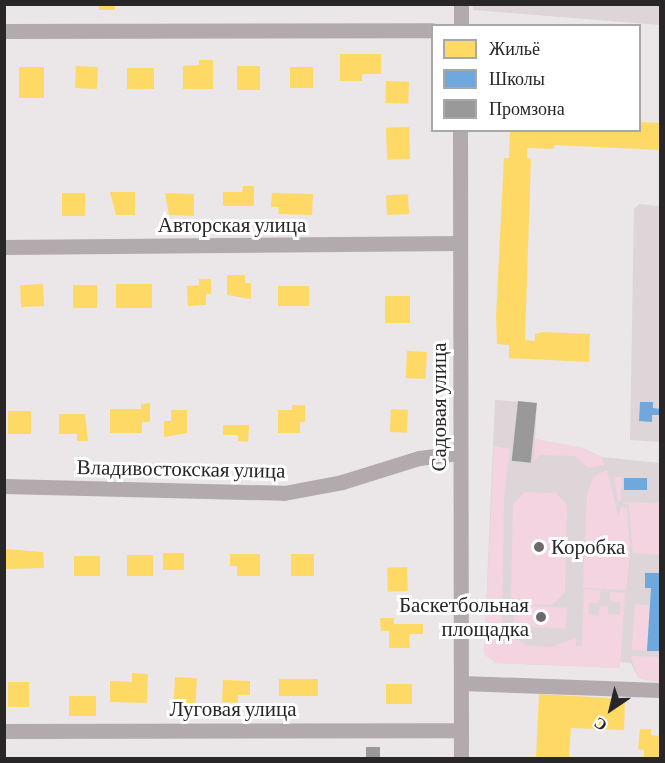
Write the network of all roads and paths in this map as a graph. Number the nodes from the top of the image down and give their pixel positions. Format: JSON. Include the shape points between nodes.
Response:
{"nodes":[{"id":1,"x":461,"y":4,"type":"edge"},
{"id":2,"x":461,"y":24,"type":"edge"},
{"id":3,"x":431,"y":30,"type":"edge"},
{"id":4,"x":4,"y":31,"type":"edge"},
{"id":5,"x":460,"y":132,"type":"edge"},
{"id":6,"x":460,"y":243,"type":"junction"},
{"id":7,"x":4,"y":247,"type":"edge"},
{"id":8,"x":459,"y":453,"type":"junction"},
{"id":9,"x":4,"y":486,"type":"edge"},
{"id":10,"x":461,"y":683,"type":"junction"},
{"id":11,"x":660,"y":690,"type":"edge"},
{"id":12,"x":461,"y":730,"type":"junction"},
{"id":13,"x":4,"y":731,"type":"edge"},
{"id":14,"x":461,"y":759,"type":"edge"}],
"edges":[{"from":1,"to":2,"type":"street"},
{"from":3,"to":4,"type":"street"},
{"from":5,"to":6,"type":"street","name":"Садовая улица"},
{"from":6,"to":7,"type":"street","name":"Авторская улица"},
{"from":6,"to":8,"type":"street","name":"Садовая улица"},
{"from":8,"to":9,"type":"street","name":"Владивостокская улица","via":[[418,458],[342,482],[284,493]]},
{"from":8,"to":10,"type":"street","name":"Садовая улица"},
{"from":10,"to":11,"type":"street"},
{"from":10,"to":12,"type":"street","name":"Садовая улица"},
{"from":12,"to":13,"type":"street","name":"Луговая улица"},
{"from":12,"to":14,"type":"street","name":"Садовая улица"}]}
